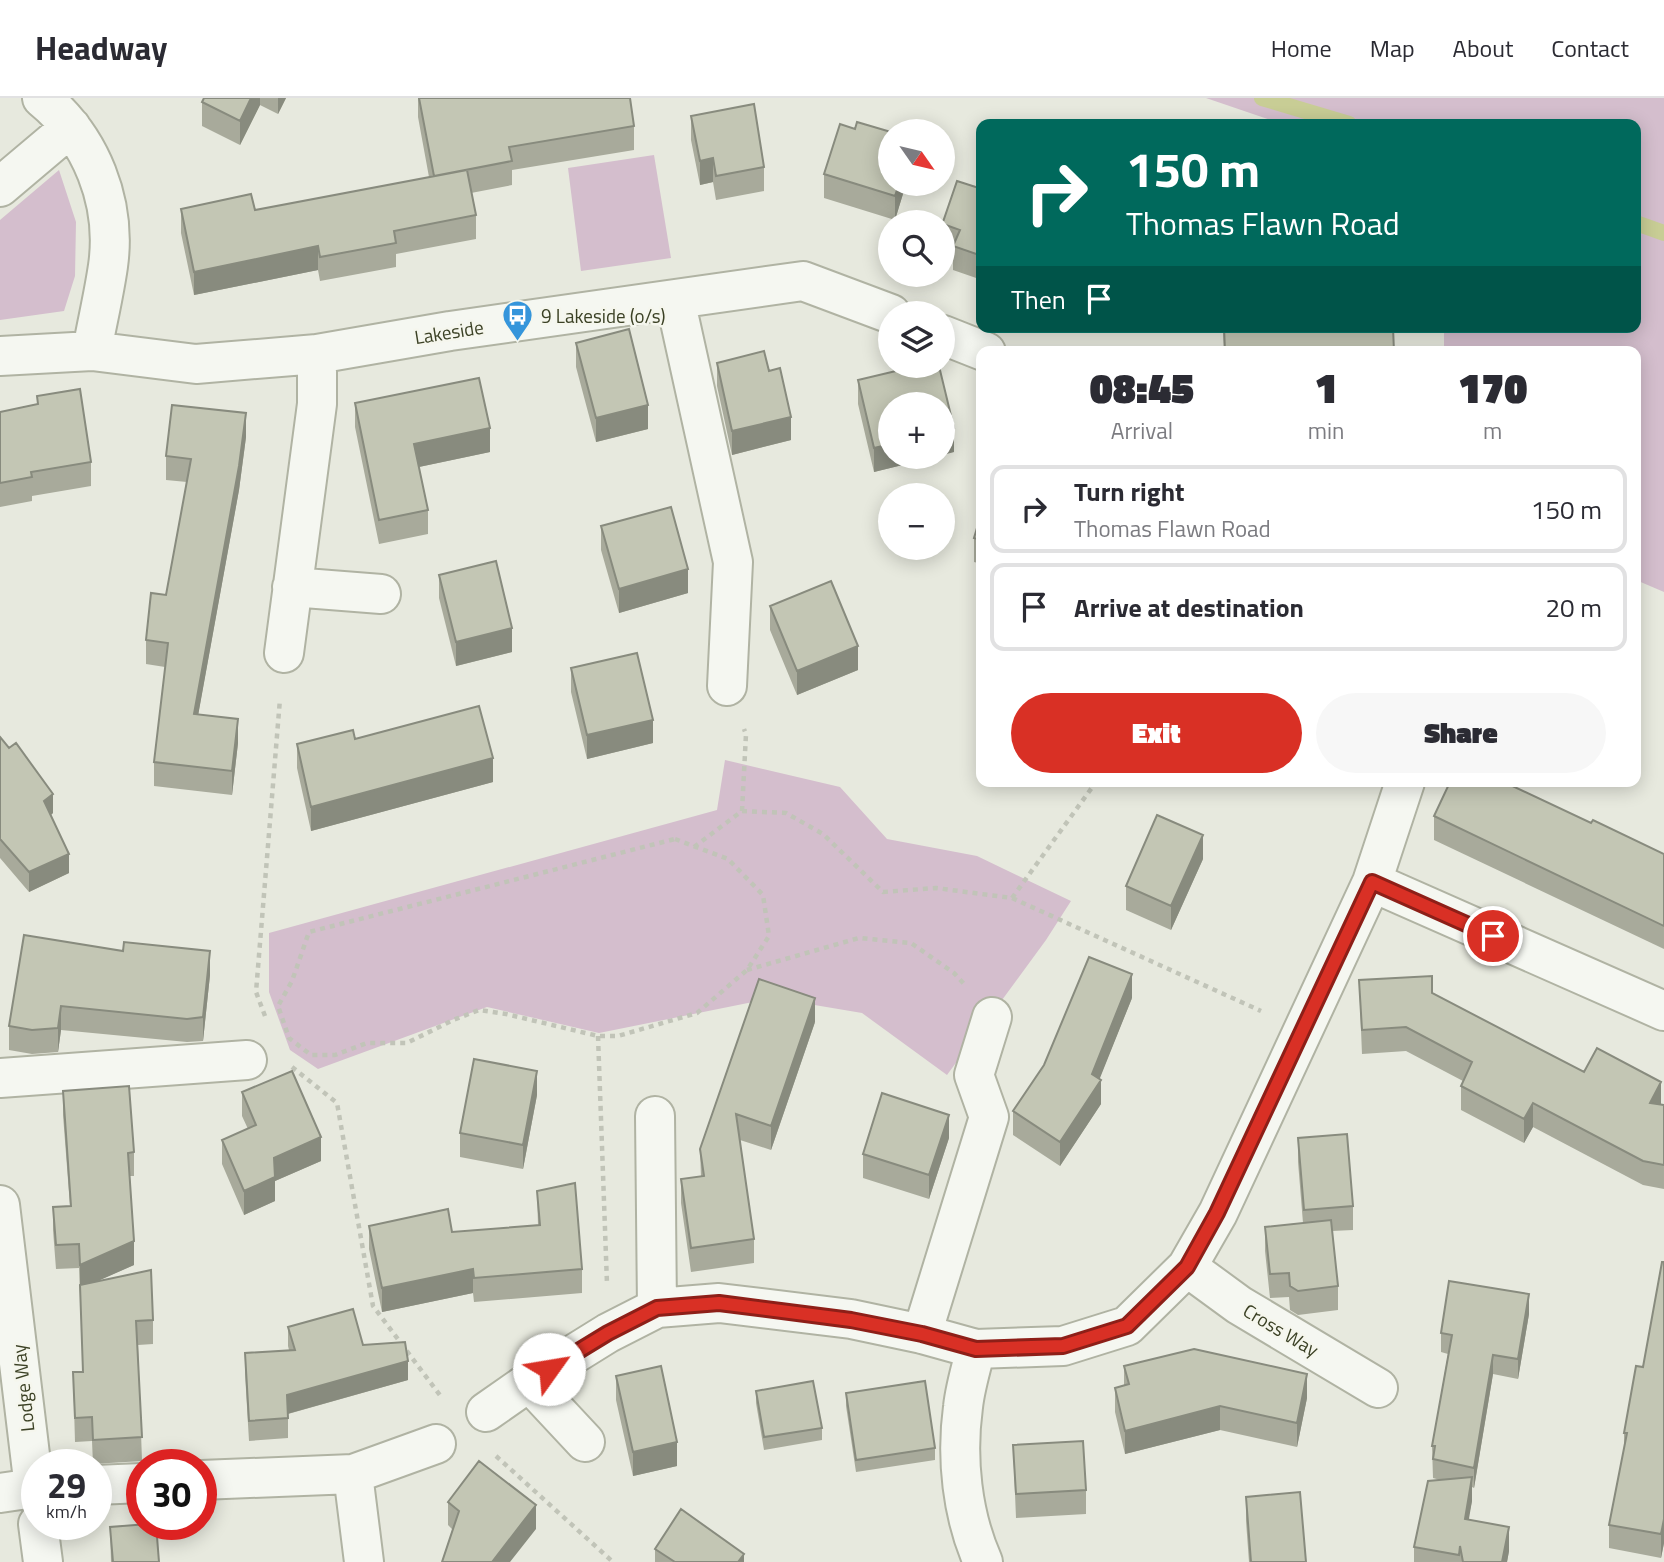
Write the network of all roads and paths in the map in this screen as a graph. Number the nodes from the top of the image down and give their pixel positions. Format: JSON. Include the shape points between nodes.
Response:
{"nodes":[{"id":1,"x":62,"y":109,"type":"edge"},
{"id":2,"x":0,"y":187,"type":"edge"},
{"id":3,"x":676,"y":299,"type":"junction"},
{"id":4,"x":878,"y":309,"type":"edge"},
{"id":5,"x":955,"y":340,"type":"edge"},
{"id":6,"x":976,"y":348,"type":"edge"},
{"id":7,"x":92,"y":351,"type":"junction"},
{"id":8,"x":317,"y":354,"type":"junction"},
{"id":9,"x":0,"y":356,"type":"edge"},
{"id":10,"x":292,"y":587,"type":"junction"},
{"id":11,"x":381,"y":594,"type":"dead end"},
{"id":12,"x":284,"y":653,"type":"joint"},
{"id":13,"x":727,"y":686,"type":"joint"},
{"id":14,"x":1092,"y":787,"type":"edge"},
{"id":15,"x":1403,"y":787,"type":"edge"},
{"id":16,"x":742,"y":811,"type":"junction"},
{"id":17,"x":694,"y":847,"type":"junction"},
{"id":18,"x":1372,"y":882,"type":"junction"},
{"id":19,"x":1012,"y":898,"type":"junction"},
{"id":20,"x":747,"y":970,"type":"junction"},
{"id":21,"x":1664,"y":1011,"type":"edge"},
{"id":22,"x":1265,"y":1013,"type":"dead end"},
{"id":23,"x":992,"y":1017,"type":"joint"},
{"id":24,"x":269,"y":1027,"type":"dead end"},
{"id":25,"x":598,"y":1036,"type":"junction"},
{"id":26,"x":247,"y":1060,"type":"dead end"},
{"id":27,"x":287,"y":1063,"type":"dead end"},
{"id":28,"x":0,"y":1078,"type":"edge"},
{"id":29,"x":655,"y":1116,"type":"dead end"},
{"id":30,"x":0,"y":1205,"type":"edge"},
{"id":31,"x":1187,"y":1267,"type":"junction"},
{"id":32,"x":657,"y":1308,"type":"junction"},
{"id":33,"x":608,"y":1333,"type":"junction"},
{"id":34,"x":922,"y":1334,"type":"junction"},
{"id":35,"x":976,"y":1349,"type":"junction"},
{"id":36,"x":529,"y":1382,"type":"junction"},
{"id":37,"x":1378,"y":1388,"type":"dead end"},
{"id":38,"x":446,"y":1404,"type":"dead end"},
{"id":39,"x":486,"y":1412,"type":"dead end"},
{"id":40,"x":585,"y":1442,"type":"dead end"},
{"id":41,"x":436,"y":1444,"type":"dead end"},
{"id":42,"x":24,"y":1449,"type":"edge"},
{"id":43,"x":492,"y":1452,"type":"dead end"},
{"id":44,"x":353,"y":1474,"type":"junction"},
{"id":45,"x":217,"y":1479,"type":"edge"},
{"id":46,"x":38,"y":1540,"type":"edge"},
{"id":47,"x":43,"y":1562,"type":"edge"},
{"id":48,"x":364,"y":1562,"type":"edge"},
{"id":49,"x":613,"y":1562,"type":"edge"},
{"id":50,"x":983,"y":1562,"type":"edge"}],
"edges":[{"from":1,"to":2,"type":"street"},
{"from":1,"to":7,"type":"street","via":[[85,145],[103,187],[109,221],[108,264]]},
{"from":3,"to":4,"type":"street","name":"Lakeside","via":[[803,281]]},
{"from":3,"to":8,"type":"street","name":"Lakeside"},
{"from":3,"to":13,"type":"street","via":[[733,562]]},
{"from":5,"to":6,"type":"street"},
{"from":7,"to":8,"type":"street","name":"Lakeside","via":[[196,364]]},
{"from":7,"to":9,"type":"street","name":"Lakeside"},
{"from":8,"to":10,"type":"street","via":[[317,404]]},
{"from":10,"to":11,"type":"street"},
{"from":10,"to":12,"type":"street"},
{"from":12,"to":24,"type":"path","via":[[256,992]]},
{"from":13,"to":16,"type":"path","via":[[746,734]]},
{"from":14,"to":19,"type":"path"},
{"from":15,"to":18,"type":"street"},
{"from":16,"to":17,"type":"path"},
{"from":16,"to":19,"type":"path","via":[[786,813],[823,834],[883,891],[936,888]]},
{"from":17,"to":20,"type":"path","via":[[728,859],[763,895],[769,936]]},
{"from":17,"to":25,"type":"path","via":[[675,839],[309,932],[278,1006],[289,1038],[311,1055],[335,1055],[367,1043],[407,1043],[479,1010]]},
{"from":18,"to":21,"type":"street"},
{"from":18,"to":31,"type":"street","via":[[1217,1213]]},
{"from":19,"to":22,"type":"path"},
{"from":20,"to":23,"type":"path","via":[[859,938],[911,943],[954,973]]},
{"from":20,"to":25,"type":"path","via":[[697,1013],[618,1036]]},
{"from":23,"to":34,"type":"street","via":[[974,1075],[989,1117]]},
{"from":25,"to":33,"type":"path"},
{"from":26,"to":28,"type":"street"},
{"from":27,"to":38,"type":"path","via":[[337,1103],[373,1306]]},
{"from":29,"to":32,"type":"street"},
{"from":30,"to":42,"type":"street","name":"Lodge Way"},
{"from":31,"to":35,"type":"street","via":[[1127,1326],[1063,1346]]},
{"from":31,"to":37,"type":"street","name":"Cross Way","via":[[1239,1305]]},
{"from":32,"to":33,"type":"street"},
{"from":32,"to":34,"type":"street","via":[[719,1303]]},
{"from":33,"to":36,"type":"street"},
{"from":34,"to":35,"type":"street"},
{"from":35,"to":50,"type":"street","via":[[963,1408],[961,1473],[972,1537]]},
{"from":36,"to":39,"type":"street"},
{"from":36,"to":40,"type":"street"},
{"from":41,"to":44,"type":"street"},
{"from":43,"to":49,"type":"path"},
{"from":44,"to":45,"type":"street"},
{"from":44,"to":48,"type":"street"},
{"from":46,"to":47,"type":"street","name":"Lodge Way"}]}
